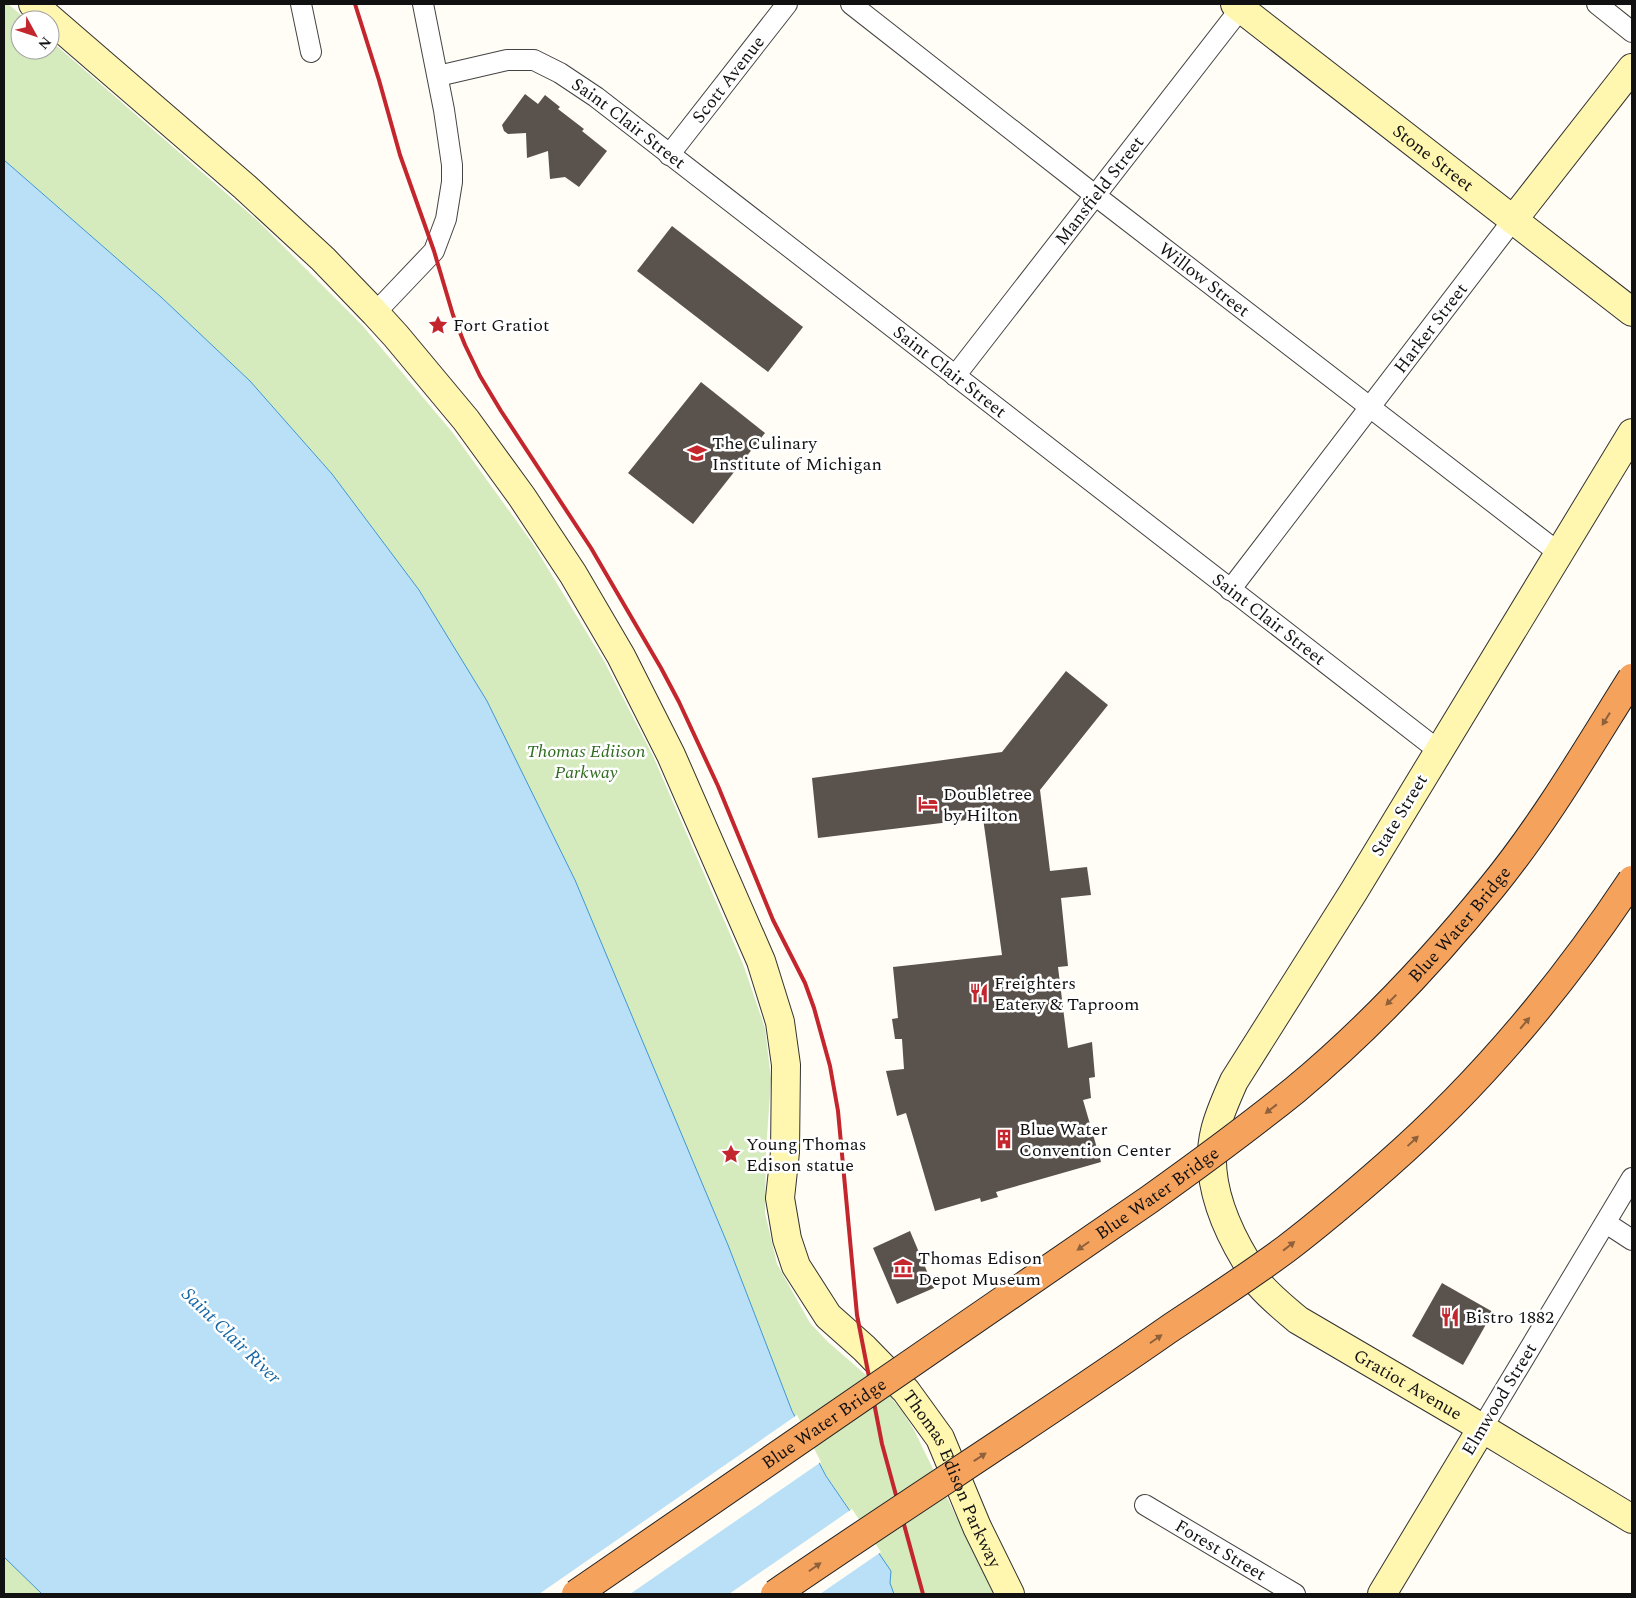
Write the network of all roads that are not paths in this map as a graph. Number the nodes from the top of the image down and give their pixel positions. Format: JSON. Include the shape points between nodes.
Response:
{"nodes":[{"id":1,"x":32,"y":4,"type":"edge"},
{"id":2,"x":301,"y":4,"type":"edge"},
{"id":3,"x":422,"y":4,"type":"edge"},
{"id":4,"x":787,"y":4,"type":"edge"},
{"id":5,"x":851,"y":4,"type":"edge"},
{"id":6,"x":1597,"y":4,"type":"edge"},
{"id":7,"x":1240,"y":5,"type":"edge"},
{"id":8,"x":1632,"y":32,"type":"edge"},
{"id":9,"x":311,"y":52,"type":"dead end"},
{"id":10,"x":1632,"y":68,"type":"edge"},
{"id":11,"x":438,"y":76,"type":"junction"},
{"id":12,"x":669,"y":155,"type":"junction"},
{"id":13,"x":1096,"y":196,"type":"junction"},
{"id":14,"x":1513,"y":220,"type":"junction"},
{"id":15,"x":1632,"y":312,"type":"edge"},
{"id":16,"x":375,"y":313,"type":"junction"},
{"id":17,"x":955,"y":376,"type":"junction"},
{"id":18,"x":1370,"y":408,"type":"junction"},
{"id":19,"x":1632,"y":433,"type":"edge"},
{"id":20,"x":1559,"y":553,"type":"junction"},
{"id":21,"x":1230,"y":590,"type":"junction"},
{"id":22,"x":1632,"y":678,"type":"edge"},
{"id":23,"x":1438,"y":750,"type":"junction"},
{"id":24,"x":1632,"y":880,"type":"edge"},
{"id":25,"x":1632,"y":1178,"type":"edge"},
{"id":26,"x":1220,"y":1212,"type":"joint"},
{"id":27,"x":1606,"y":1223,"type":"junction"},
{"id":28,"x":1632,"y":1240,"type":"edge"},
{"id":29,"x":1482,"y":1428,"type":"junction"},
{"id":30,"x":1145,"y":1505,"type":"dead end"},
{"id":31,"x":1632,"y":1519,"type":"edge"},
{"id":32,"x":576,"y":1594,"type":"edge"},
{"id":33,"x":775,"y":1594,"type":"edge"},
{"id":34,"x":1010,"y":1594,"type":"edge"},
{"id":35,"x":1295,"y":1594,"type":"edge"},
{"id":36,"x":1382,"y":1594,"type":"edge"}],
"edges":[{"from":1,"to":16,"type":"street","name":"Thomas Edison Parkway","via":[[245,186]]},
{"from":2,"to":9,"type":"street"},
{"from":3,"to":11,"type":"street"},
{"from":4,"to":12,"type":"street","name":"Scott Avenue"},
{"from":5,"to":13,"type":"street","name":"Willow Street"},
{"from":6,"to":8,"type":"street"},
{"from":7,"to":13,"type":"street","name":"Mansfield Street"},
{"from":7,"to":14,"type":"street","name":"Stone Street"},
{"from":10,"to":14,"type":"street","name":"Harker Street"},
{"from":11,"to":12,"type":"street","name":"Saint Clair Street","via":[[507,60],[534,60],[574,82]]},
{"from":11,"to":16,"type":"street","via":[[452,165],[446,219],[434,251]]},
{"from":12,"to":17,"type":"street","name":"Saint Clair Street"},
{"from":13,"to":17,"type":"street","name":"Mansfield Street"},
{"from":13,"to":18,"type":"street","name":"Willow Street"},
{"from":14,"to":15,"type":"street","name":"Stone Street"},
{"from":14,"to":18,"type":"street","name":"Harker Street"},
{"from":16,"to":34,"type":"street","name":"Thomas Edison Parkway","via":[[466,420],[547,534],[621,656],[671,755],[761,961],[780,1022],[786,1065],[785,1152],[780,1198],[787,1239],[796,1266],[828,1316],[906,1391],[940,1438],[977,1527]]},
{"from":17,"to":21,"type":"street","name":"Saint Clair Street"},
{"from":18,"to":20,"type":"street","name":"Willow Street"},
{"from":18,"to":21,"type":"street","name":"Harker Street"},
{"from":19,"to":20,"type":"street","name":"State Street"},
{"from":20,"to":23,"type":"street","name":"State Street"},
{"from":21,"to":23,"type":"street","name":"Saint Clair Street"},
{"from":22,"to":32,"type":"highway","name":"Blue Water Bridge","one_way":true,"bridge":true,"via":[[1553,802],[1492,886],[1395,995],[1296,1089],[1150,1199]]},
{"from":23,"to":26,"type":"street","name":"State Street","via":[[1234,1081],[1215,1132],[1213,1169]]},
{"from":33,"to":24,"type":"highway","one_way":true,"bridge":true,"via":[[1116,1367],[1284,1250],[1338,1208],[1430,1125],[1506,1045],[1580,956]]},
{"from":25,"to":27,"type":"street","name":"Elmwood Street"},
{"from":26,"to":29,"type":"street","name":"Gratiot Avenue","via":[[1258,1283],[1298,1320]]},
{"from":27,"to":28,"type":"street"},
{"from":27,"to":29,"type":"street","name":"Elmwood Street"},
{"from":29,"to":31,"type":"street","name":"Gratiot Avenue"},
{"from":29,"to":36,"type":"street","name":"Elmwood Street"},
{"from":30,"to":35,"type":"street","name":"Forest Street"}]}
